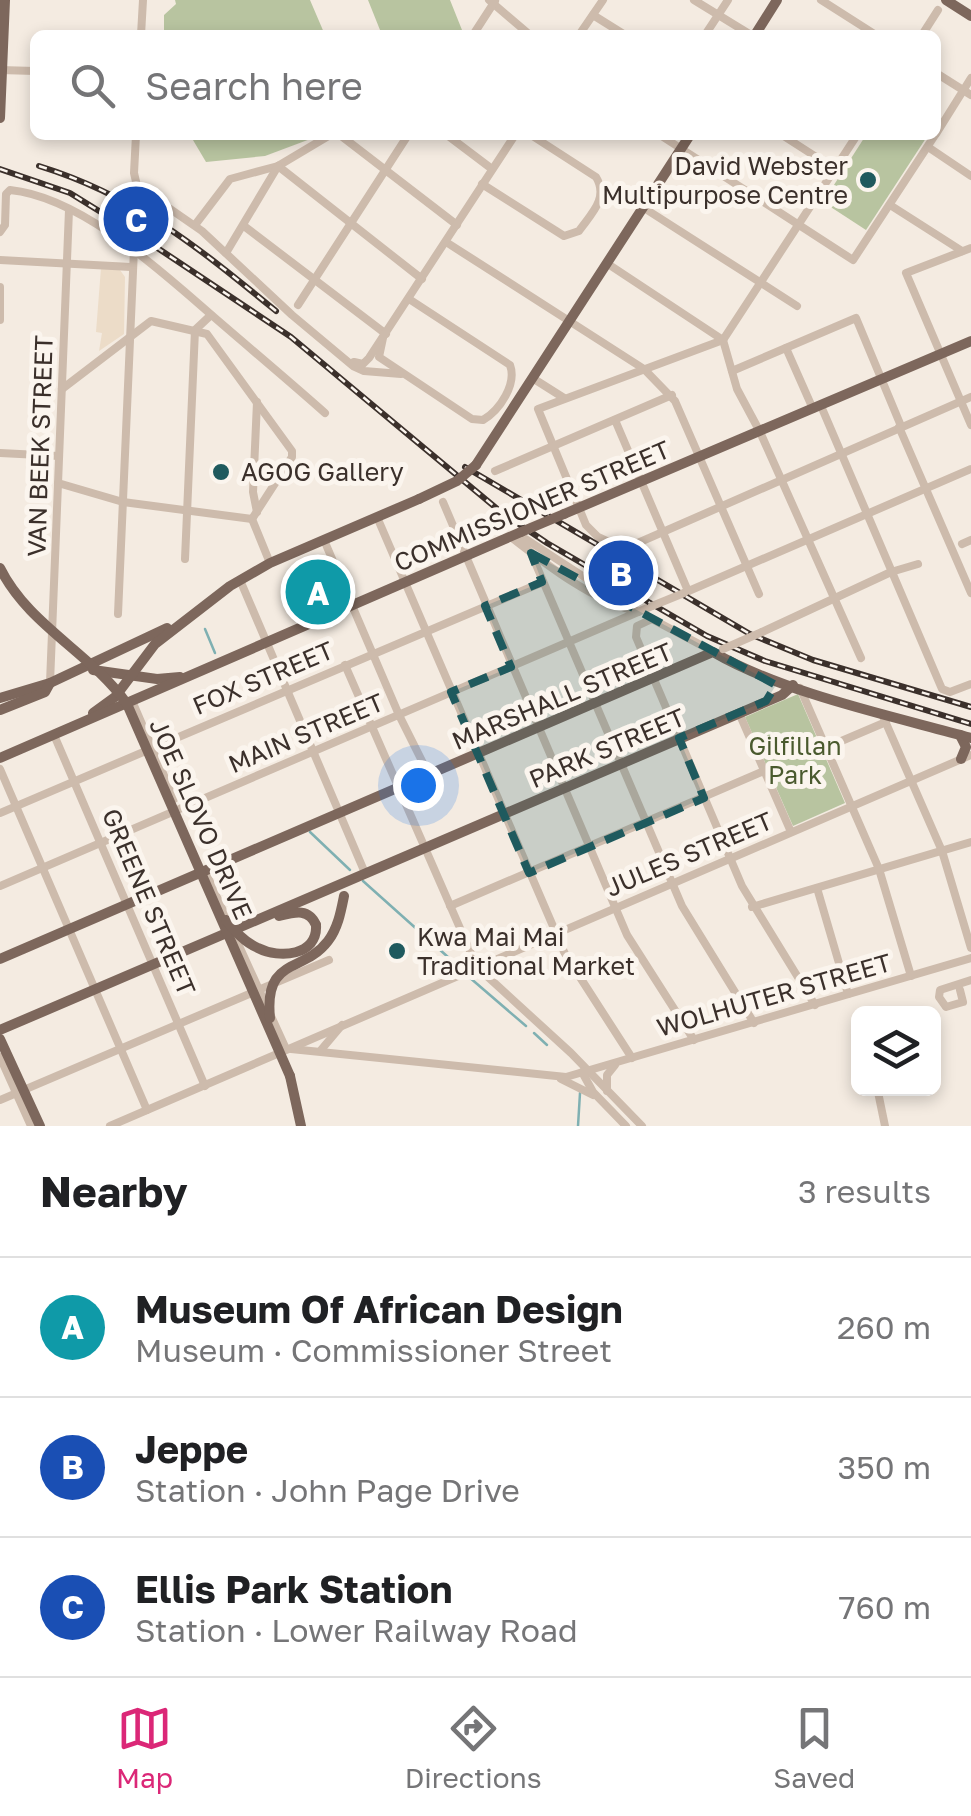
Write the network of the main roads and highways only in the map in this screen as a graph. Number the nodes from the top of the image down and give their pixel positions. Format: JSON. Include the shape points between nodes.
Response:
{"nodes":[{"id":1,"x":5,"y":0,"type":"edge"},
{"id":2,"x":778,"y":0,"type":"edge"},
{"id":3,"x":942,"y":5,"type":"edge"},
{"id":4,"x":971,"y":16,"type":"edge"},
{"id":5,"x":757,"y":30,"type":"edge"},
{"id":6,"x":1,"y":70,"type":"edge"},
{"id":7,"x":0,"y":118,"type":"edge"},
{"id":8,"x":687,"y":140,"type":"edge"},
{"id":9,"x":971,"y":341,"type":"edge"},
{"id":10,"x":0,"y":568,"type":"edge"},
{"id":11,"x":235,"y":583,"type":"junction"},
{"id":12,"x":80,"y":670,"type":"junction"},
{"id":13,"x":196,"y":674,"type":"junction"},
{"id":14,"x":130,"y":676,"type":"junction"},
{"id":15,"x":775,"y":679,"type":"junction"},
{"id":16,"x":796,"y":686,"type":"junction"},
{"id":17,"x":46,"y":688,"type":"junction"},
{"id":18,"x":0,"y":698,"type":"edge"},
{"id":19,"x":766,"y":701,"type":"junction"},
{"id":20,"x":0,"y":710,"type":"edge"},
{"id":21,"x":66,"y":730,"type":"junction"},
{"id":22,"x":966,"y":737,"type":"edge"},
{"id":23,"x":968,"y":756,"type":"edge"},
{"id":24,"x":0,"y":758,"type":"edge"},
{"id":25,"x":362,"y":874,"type":"junction"},
{"id":26,"x":219,"y":912,"type":"junction"},
{"id":27,"x":257,"y":920,"type":"junction"},
{"id":28,"x":0,"y":959,"type":"edge"},
{"id":29,"x":0,"y":1029,"type":"edge"},
{"id":30,"x":272,"y":1033,"type":"junction"},
{"id":31,"x":0,"y":1039,"type":"edge"},
{"id":32,"x":0,"y":1058,"type":"edge"},
{"id":33,"x":22,"y":1092,"type":"junction"},
{"id":34,"x":42,"y":1126,"type":"edge"},
{"id":35,"x":301,"y":1126,"type":"edge"}],
"edges":[{"from":1,"to":6,"type":"main road"},
{"from":2,"to":5,"type":"main road"},
{"from":3,"to":4,"type":"main road"},
{"from":6,"to":7,"type":"main road"},
{"from":8,"to":11,"type":"main road","bridge":true,"via":[[476,465],[456,482]]},
{"from":9,"to":13,"type":"main road","name":"COMMISSIONER STREET","bridge":true},
{"from":10,"to":26,"type":"main road","name":"JOE SLOVO DRIVE","bridge":true,"via":[[28,608],[127,704]]},
{"from":11,"to":12,"type":"main road","via":[[162,631]]},
{"from":11,"to":14,"type":"main road","via":[[155,644]]},
{"from":12,"to":14,"type":"main road"},
{"from":12,"to":17,"type":"main road"},
{"from":13,"to":14,"type":"main road","via":[[164,680]]},
{"from":13,"to":21,"type":"main road","name":"COMMISSIONER STREET"},
{"from":14,"to":21,"type":"main road","via":[[110,702]]},
{"from":15,"to":16,"type":"main road"},
{"from":15,"to":19,"type":"main road"},
{"from":15,"to":28,"type":"main road","name":"MARSHALL STREET","via":[[718,650]]},
{"from":16,"to":19,"type":"main road","name":"PARK STREET"},
{"from":16,"to":22,"type":"main road"},
{"from":17,"to":18,"type":"main road"},
{"from":17,"to":20,"type":"main road"},
{"from":19,"to":25,"type":"main road","name":"PARK STREET"},
{"from":21,"to":24,"type":"main road","name":"COMMISSIONER STREET"},
{"from":22,"to":23,"type":"main road"},
{"from":25,"to":27,"type":"main road","name":"PARK STREET"},
{"from":25,"to":30,"type":"main road","bridge":true,"via":[[344,896],[330,940],[274,983]]},
{"from":26,"to":27,"type":"main road","bridge":true,"via":[[249,944],[273,953],[291,954],[314,940],[316,925],[303,912]]},
{"from":26,"to":30,"type":"main road","name":"JOE SLOVO DRIVE","bridge":true},
{"from":27,"to":29,"type":"main road"},
{"from":30,"to":35,"type":"main road","name":"JOE SLOVO DRIVE","bridge":true},
{"from":31,"to":33,"type":"main road","bridge":true},
{"from":32,"to":33,"type":"main road","bridge":true},
{"from":33,"to":34,"type":"main road","bridge":true}]}
